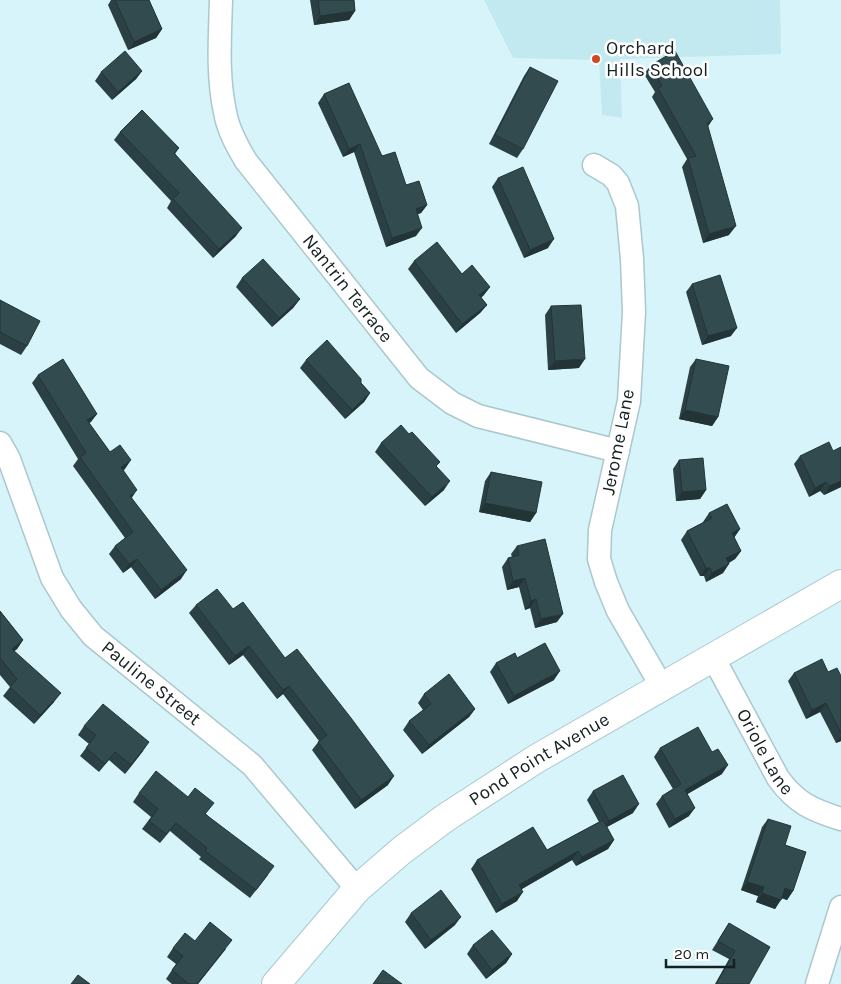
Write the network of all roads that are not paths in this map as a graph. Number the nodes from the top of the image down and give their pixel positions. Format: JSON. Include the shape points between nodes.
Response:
{"nodes":[{"id":1,"x":221,"y":0,"type":"edge"},
{"id":2,"x":594,"y":165,"type":"dead end"},
{"id":3,"x":0,"y":443,"type":"edge"},
{"id":4,"x":618,"y":451,"type":"junction"},
{"id":5,"x":841,"y":584,"type":"edge"},
{"id":6,"x":713,"y":657,"type":"junction"},
{"id":7,"x":662,"y":687,"type":"junction"},
{"id":8,"x":841,"y":819,"type":"edge"},
{"id":9,"x":357,"y":888,"type":"junction"},
{"id":10,"x":841,"y":907,"type":"edge"},
{"id":11,"x":276,"y":984,"type":"edge"},
{"id":12,"x":817,"y":984,"type":"edge"}],
"edges":[{"from":1,"to":4,"type":"street","name":"Nantrin Terrace","via":[[219,60],[225,113],[234,140],[246,161],[419,378],[452,403],[478,416]]},
{"from":2,"to":4,"type":"street","name":"Jerome Lane","via":[[618,183],[623,194],[632,259],[634,312],[629,401]]},
{"from":3,"to":9,"type":"street","name":"Pauline Street","via":[[9,459],[52,578],[92,636],[252,765]]},
{"from":4,"to":7,"type":"street","name":"Jerome Lane","via":[[600,530],[600,559],[618,611]]},
{"from":5,"to":6,"type":"main road","name":"Pond Point Avenue"},
{"from":6,"to":7,"type":"main road","name":"Pond Point Avenue"},
{"from":6,"to":8,"type":"street","name":"Oriole Lane","via":[[778,778],[806,806]]},
{"from":7,"to":9,"type":"main road","name":"Pond Point Avenue","via":[[495,784],[401,851]]},
{"from":9,"to":11,"type":"main road","name":"Pond Point Avenue"},
{"from":10,"to":12,"type":"street"}]}
